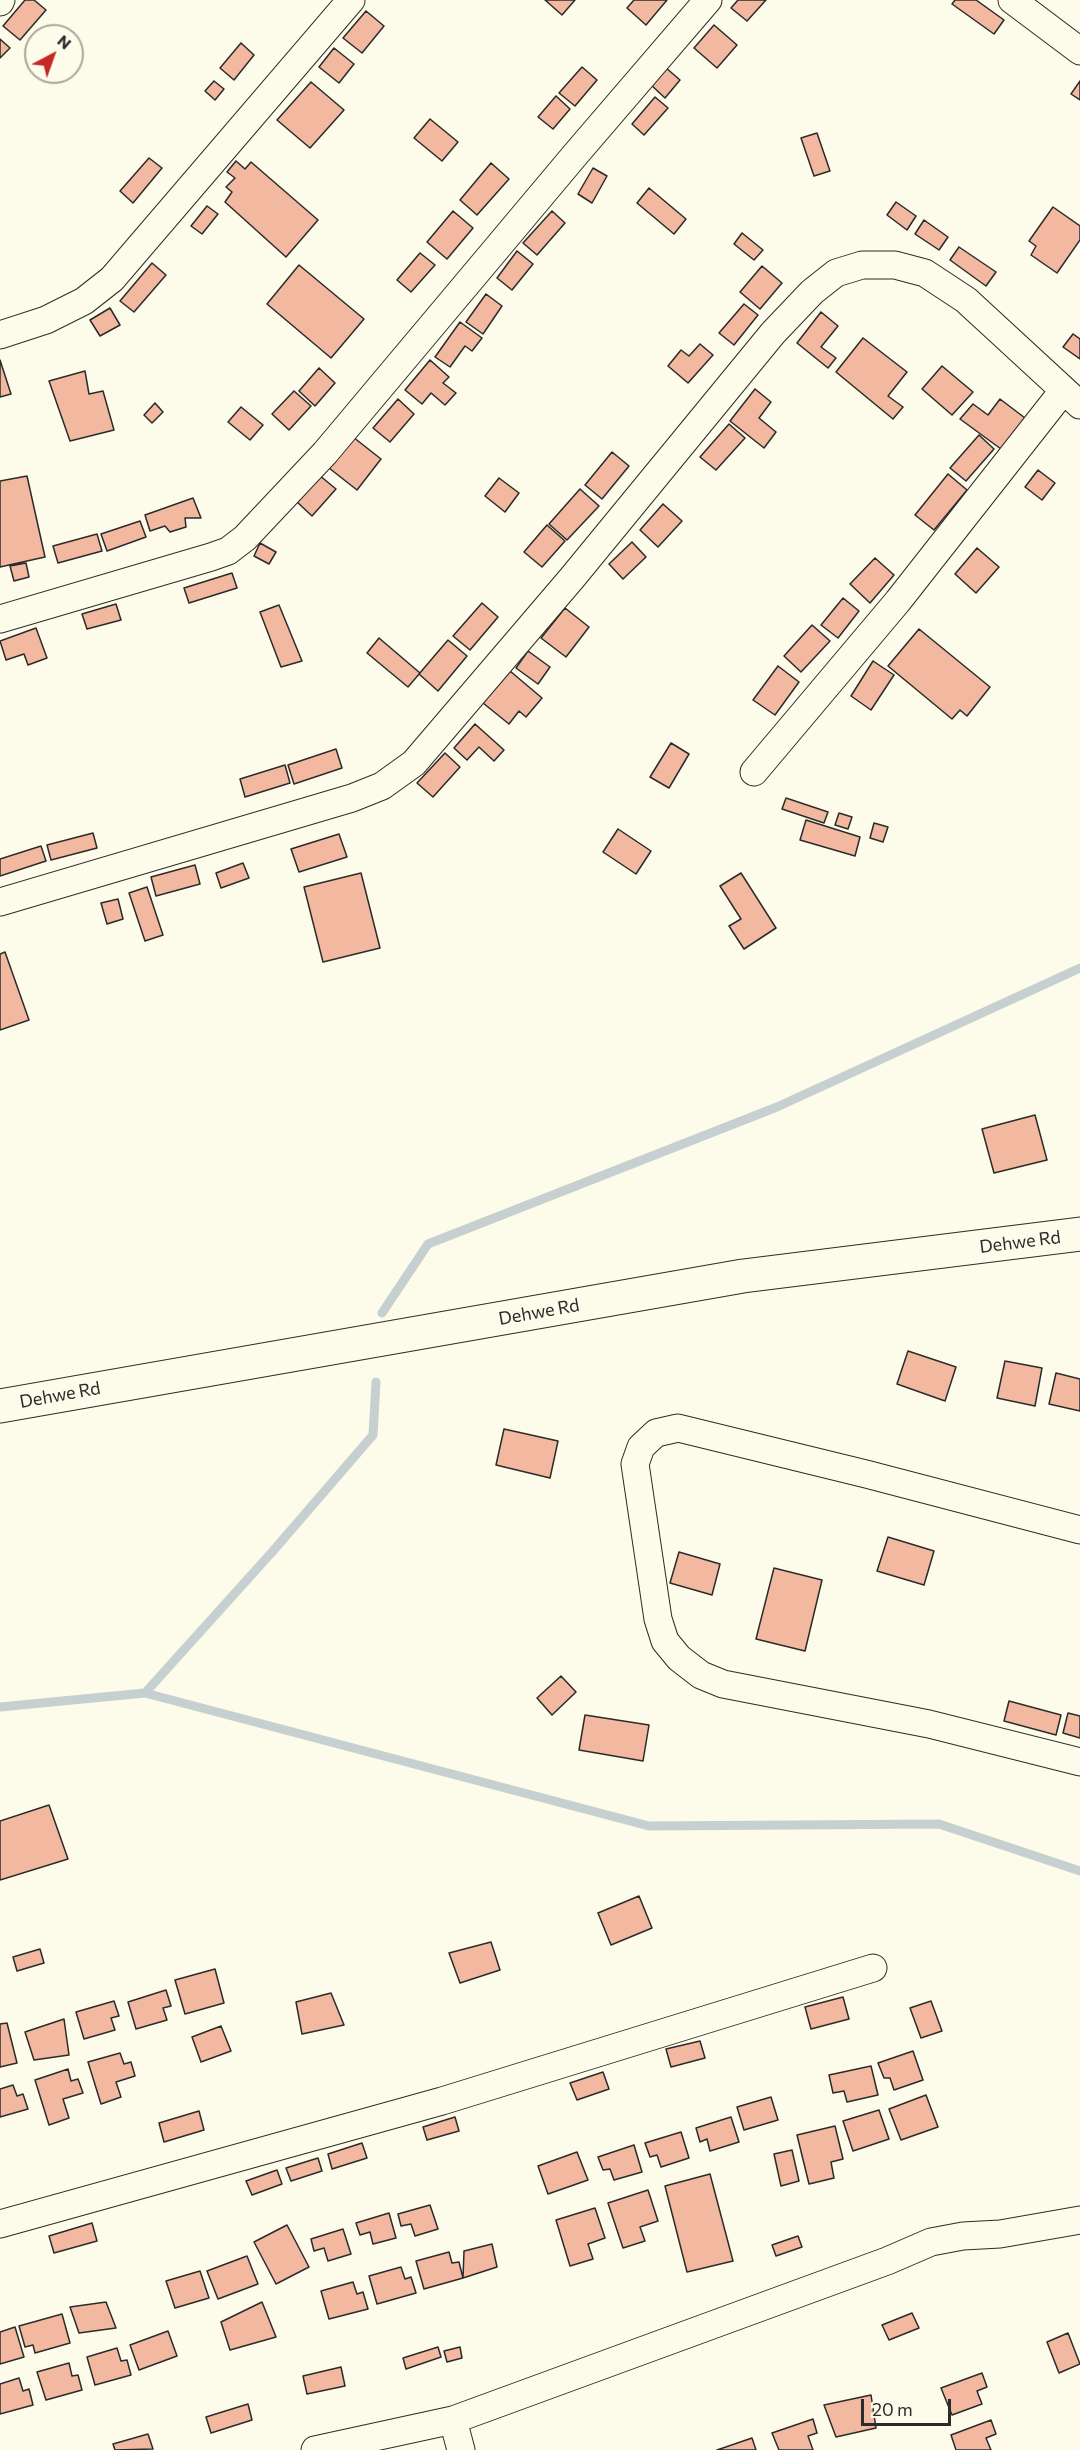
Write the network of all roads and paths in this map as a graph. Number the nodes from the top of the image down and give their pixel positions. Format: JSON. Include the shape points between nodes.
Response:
{"nodes":[{"id":1,"x":351,"y":0,"type":"edge"},
{"id":2,"x":708,"y":0,"type":"edge"},
{"id":3,"x":1012,"y":0,"type":"edge"},
{"id":4,"x":1080,"y":51,"type":"edge"},
{"id":5,"x":0,"y":334,"type":"edge"},
{"id":6,"x":1072,"y":398,"type":"edge"},
{"id":7,"x":0,"y":619,"type":"edge"},
{"id":8,"x":754,"y":772,"type":"dead end"},
{"id":9,"x":0,"y":902,"type":"edge"},
{"id":10,"x":1080,"y":1234,"type":"edge"},
{"id":11,"x":0,"y":1406,"type":"edge"},
{"id":12,"x":1080,"y":1530,"type":"edge"},
{"id":13,"x":1080,"y":1762,"type":"edge"},
{"id":14,"x":873,"y":1968,"type":"dead end"},
{"id":15,"x":1080,"y":2220,"type":"edge"},
{"id":16,"x":0,"y":2224,"type":"edge"},
{"id":17,"x":453,"y":2420,"type":"junction"},
{"id":18,"x":315,"y":2450,"type":"edge"},
{"id":19,"x":461,"y":2450,"type":"edge"}],
"edges":[{"from":1,"to":5,"type":"street","via":[[112,279],[84,301],[46,320]]},
{"from":2,"to":7,"type":"street","via":[[325,453],[245,538],[228,551],[211,557]]},
{"from":3,"to":4,"type":"street"},
{"from":6,"to":8,"type":"street"},
{"from":6,"to":9,"type":"street","via":[[966,300],[925,273],[895,265],[862,265],[836,273],[773,333],[414,763],[382,786],[352,798]]},
{"from":10,"to":11,"type":"street","name":"Dehwe Rd","via":[[743,1276]]},
{"from":12,"to":13,"type":"street","via":[[678,1428],[656,1433],[641,1447],[635,1464],[658,1619],[665,1641],[701,1675],[723,1684],[929,1724]]},
{"from":14,"to":16,"type":"street","via":[[442,2100]]},
{"from":15,"to":17,"type":"street","via":[[931,2242]]},
{"from":17,"to":18,"type":"street"},
{"from":17,"to":19,"type":"street"}]}
